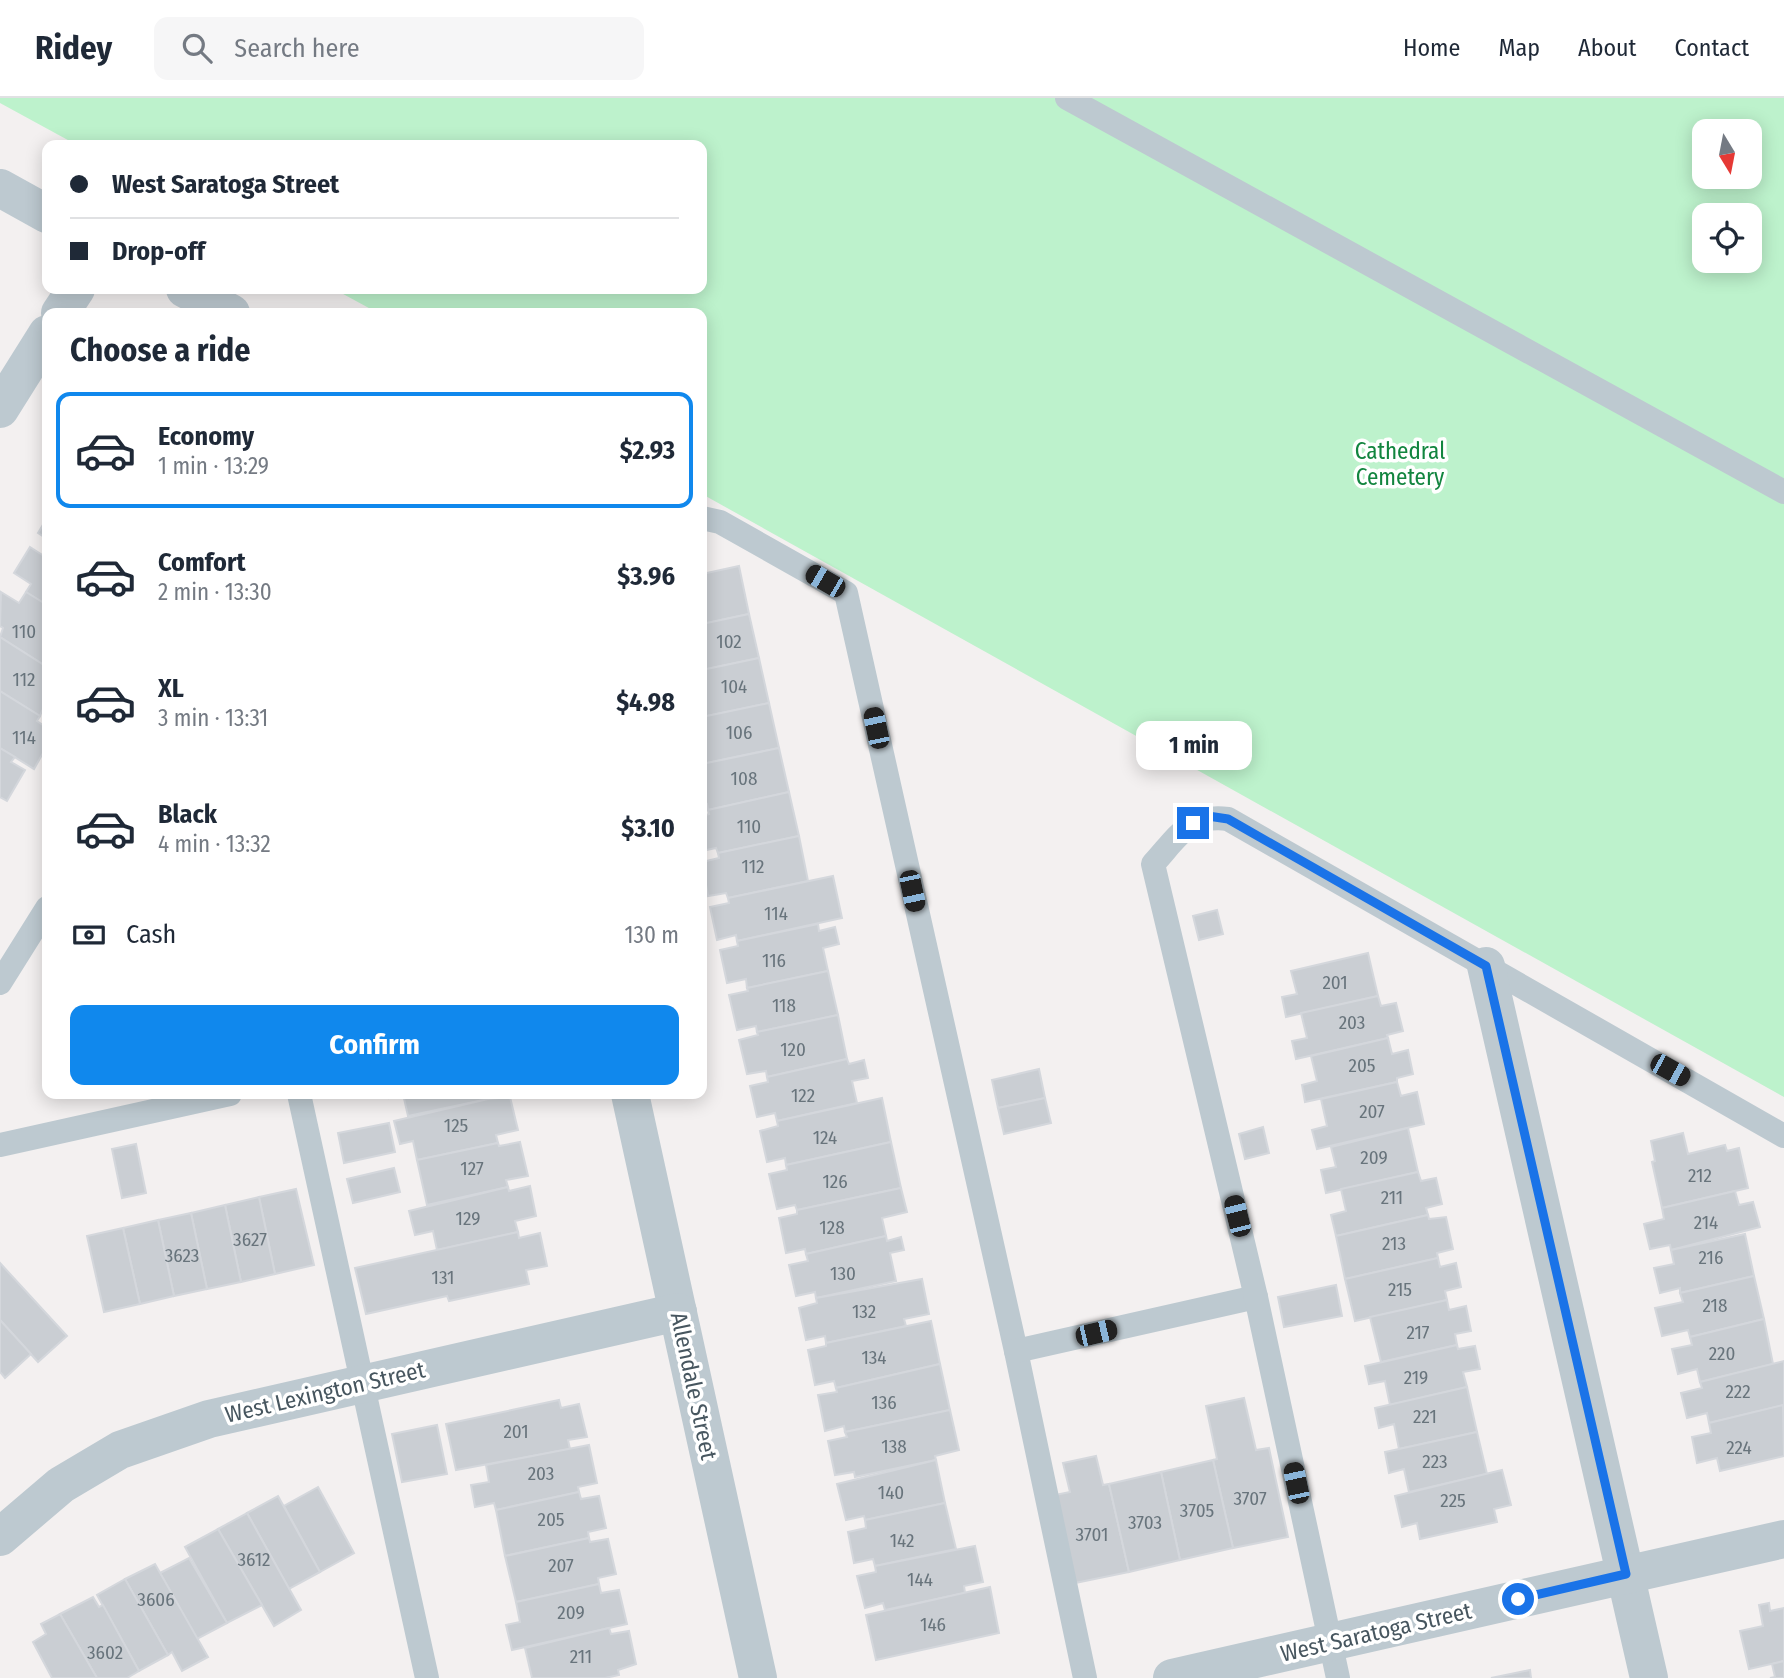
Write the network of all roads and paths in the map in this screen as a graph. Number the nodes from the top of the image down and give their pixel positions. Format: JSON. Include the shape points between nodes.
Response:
{"nodes":[{"id":1,"x":1067,"y":98,"type":"edge"},
{"id":2,"x":0,"y":188,"type":"edge"},
{"id":3,"x":42,"y":211,"type":"edge"},
{"id":4,"x":195,"y":294,"type":"edge"},
{"id":5,"x":222,"y":308,"type":"edge"},
{"id":6,"x":42,"y":342,"type":"edge"},
{"id":7,"x":0,"y":409,"type":"edge"},
{"id":8,"x":1784,"y":492,"type":"edge"},
{"id":9,"x":707,"y":519,"type":"edge"},
{"id":10,"x":42,"y":916,"type":"edge"},
{"id":11,"x":1486,"y":966,"type":"junction"},
{"id":12,"x":0,"y":983,"type":"edge"},
{"id":13,"x":207,"y":1099,"type":"edge"},
{"id":14,"x":300,"y":1099,"type":"edge"},
{"id":15,"x":631,"y":1099,"type":"edge"},
{"id":16,"x":1784,"y":1136,"type":"edge"},
{"id":17,"x":0,"y":1144,"type":"edge"},
{"id":18,"x":1256,"y":1297,"type":"junction"},
{"id":19,"x":678,"y":1312,"type":"junction"},
{"id":20,"x":1016,"y":1351,"type":"junction"},
{"id":21,"x":362,"y":1384,"type":"junction"},
{"id":22,"x":0,"y":1537,"type":"edge"},
{"id":23,"x":1784,"y":1539,"type":"edge"},
{"id":24,"x":1626,"y":1574,"type":"junction"},
{"id":25,"x":1334,"y":1660,"type":"edge"},
{"id":26,"x":427,"y":1678,"type":"edge"},
{"id":27,"x":758,"y":1678,"type":"edge"},
{"id":28,"x":1085,"y":1678,"type":"edge"},
{"id":29,"x":1172,"y":1678,"type":"edge"},
{"id":30,"x":1649,"y":1678,"type":"edge"}],
"edges":[{"from":1,"to":8,"type":"lane"},
{"from":2,"to":3,"type":"street"},
{"from":4,"to":5,"type":"street"},
{"from":6,"to":7,"type":"street"},
{"from":9,"to":20,"type":"lane","via":[[720,522],[846,593]]},
{"from":10,"to":12,"type":"lane"},
{"from":11,"to":16,"type":"lane"},
{"from":11,"to":18,"type":"lane","via":[[1228,819],[1208,816],[1193,823],[1153,864]]},
{"from":11,"to":24,"type":"street"},
{"from":13,"to":17,"type":"lane"},
{"from":14,"to":21,"type":"lane"},
{"from":15,"to":19,"type":"street","name":"Allendale Street"},
{"from":18,"to":20,"type":"lane"},
{"from":18,"to":25,"type":"lane"},
{"from":19,"to":21,"type":"street","name":"West Lexington Street"},
{"from":19,"to":27,"type":"street","name":"Allendale Street"},
{"from":20,"to":28,"type":"lane"},
{"from":21,"to":22,"type":"street","name":"West Lexington Street","via":[[209,1419],[120,1450],[61,1485]]},
{"from":21,"to":26,"type":"lane"},
{"from":23,"to":24,"type":"street","name":"West Saratoga Street"},
{"from":24,"to":25,"type":"street","name":"West Saratoga Street"},
{"from":24,"to":30,"type":"street"},
{"from":25,"to":29,"type":"street","name":"West Saratoga Street"}]}
